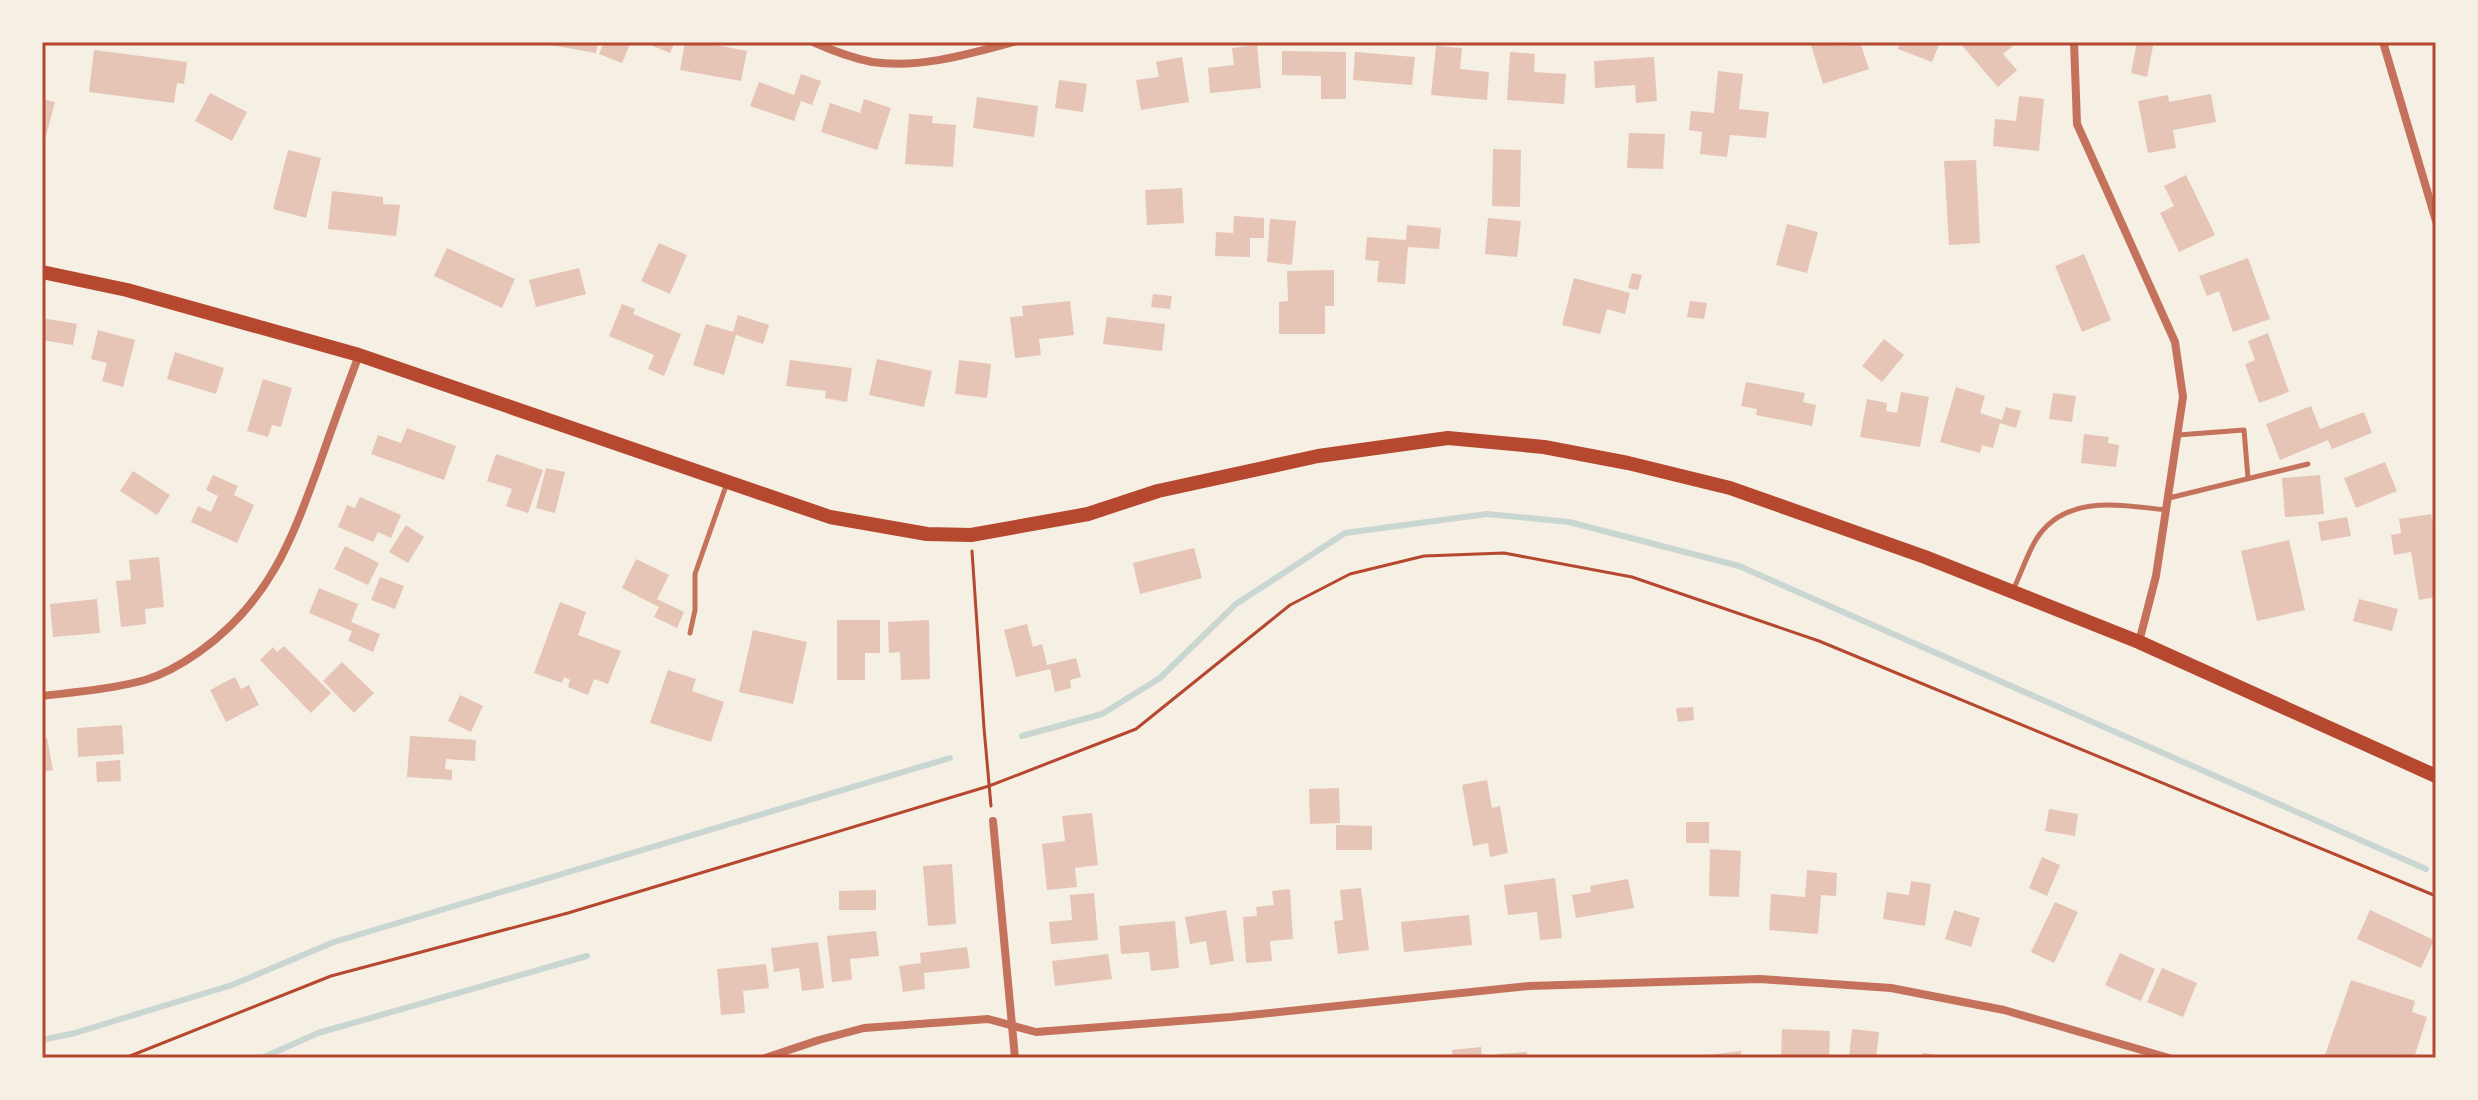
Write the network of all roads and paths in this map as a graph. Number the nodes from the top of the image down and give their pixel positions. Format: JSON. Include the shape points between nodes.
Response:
{"nodes":[{"id":1,"x":813,"y":42,"type":"edge"},
{"id":2,"x":1014,"y":42,"type":"edge"},
{"id":3,"x":2074,"y":42,"type":"edge"},
{"id":4,"x":2383,"y":42,"type":"edge"},
{"id":5,"x":2436,"y":221,"type":"edge"},
{"id":6,"x":42,"y":272,"type":"edge"},
{"id":7,"x":359,"y":355,"type":"junction"},
{"id":8,"x":2177,"y":435,"type":"junction"},
{"id":9,"x":2308,"y":464,"type":"dead end"},
{"id":10,"x":2248,"y":478,"type":"junction"},
{"id":11,"x":727,"y":482,"type":"junction"},
{"id":12,"x":2168,"y":498,"type":"junction"},
{"id":13,"x":2166,"y":510,"type":"junction"},
{"id":14,"x":971,"y":535,"type":"junction"},
{"id":15,"x":2013,"y":591,"type":"junction"},
{"id":16,"x":690,"y":633,"type":"dead end"},
{"id":17,"x":2139,"y":642,"type":"junction"},
{"id":18,"x":42,"y":696,"type":"edge"},
{"id":19,"x":2436,"y":776,"type":"edge"},
{"id":20,"x":989,"y":786,"type":"junction"},
{"id":21,"x":993,"y":821,"type":"joint"},
{"id":22,"x":2436,"y":896,"type":"edge"},
{"id":23,"x":1012,"y":1028,"type":"junction"},
{"id":24,"x":125,"y":1058,"type":"edge"},
{"id":25,"x":765,"y":1058,"type":"edge"},
{"id":26,"x":1015,"y":1058,"type":"edge"},
{"id":27,"x":2169,"y":1058,"type":"edge"}],
"edges":[{"from":1,"to":2,"type":"street","via":[[872,62],[911,63]]},
{"from":3,"to":8,"type":"street","via":[[2077,124],[2175,342],[2183,397]]},
{"from":4,"to":5,"type":"street"},
{"from":6,"to":7,"type":"main road","via":[[127,290]]},
{"from":7,"to":11,"type":"main road"},
{"from":7,"to":18,"type":"street","via":[[294,534],[246,609],[177,667],[146,680]]},
{"from":8,"to":10,"type":"lane","via":[[2244,430]]},
{"from":8,"to":12,"type":"street"},
{"from":9,"to":10,"type":"lane"},
{"from":10,"to":12,"type":"lane"},
{"from":11,"to":14,"type":"main road","via":[[830,517],[927,534]]},
{"from":11,"to":16,"type":"lane","via":[[695,574]]},
{"from":12,"to":13,"type":"street"},
{"from":13,"to":15,"type":"lane","via":[[2107,503],[2073,509],[2052,521],[2037,539]]},
{"from":13,"to":17,"type":"street"},
{"from":14,"to":15,"type":"main road","via":[[1100,512],[1158,491],[1318,456],[1448,438],[1544,447],[1730,488]]},
{"from":14,"to":20,"type":"path"},
{"from":15,"to":17,"type":"main road"},
{"from":17,"to":19,"type":"main road"},
{"from":20,"to":21,"type":"path"},
{"from":20,"to":22,"type":"path","via":[[1136,729],[1290,605],[1350,574],[1424,556],[1504,553],[1632,577],[1819,641]]},
{"from":20,"to":24,"type":"path","via":[[568,913],[331,976]]},
{"from":21,"to":23,"type":"street"},
{"from":23,"to":25,"type":"street","via":[[988,1019],[864,1028]]},
{"from":23,"to":26,"type":"street"},
{"from":23,"to":27,"type":"street","via":[[1036,1032],[1231,1017],[1529,986],[1760,979],[1891,988],[2004,1010]]}]}
